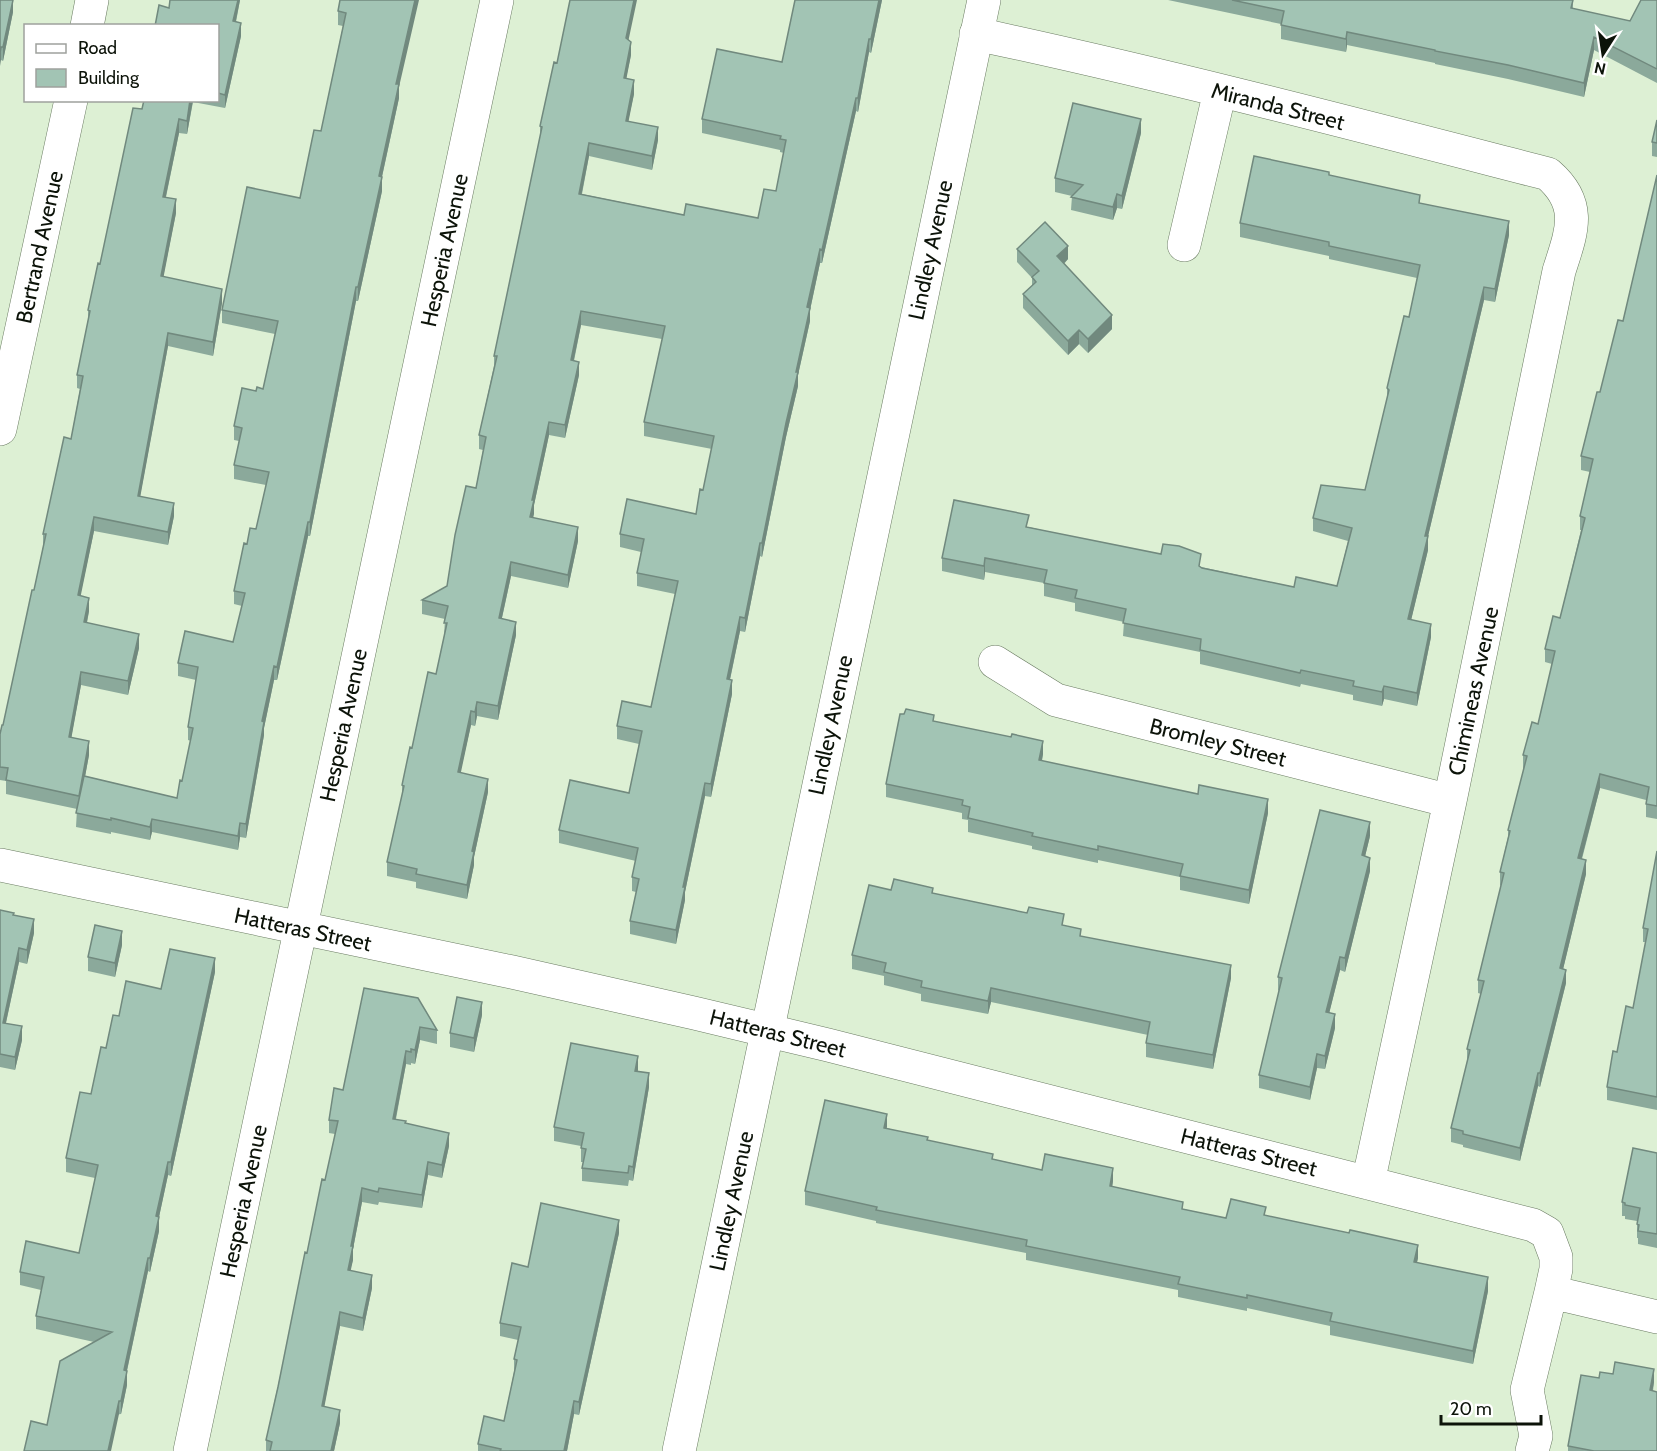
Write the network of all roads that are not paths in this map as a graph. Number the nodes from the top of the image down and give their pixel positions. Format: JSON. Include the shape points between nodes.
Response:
{"nodes":[{"id":1,"x":92,"y":0,"type":"edge"},
{"id":2,"x":496,"y":0,"type":"edge"},
{"id":3,"x":984,"y":0,"type":"edge"},
{"id":4,"x":87,"y":24,"type":"edge"},
{"id":5,"x":976,"y":34,"type":"junction"},
{"id":6,"x":1220,"y":91,"type":"junction"},
{"id":7,"x":71,"y":102,"type":"edge"},
{"id":8,"x":1567,"y":199,"type":"joint"},
{"id":9,"x":1184,"y":245,"type":"dead end"},
{"id":10,"x":0,"y":429,"type":"edge"},
{"id":11,"x":995,"y":662,"type":"dead end"},
{"id":12,"x":1450,"y":801,"type":"junction"},
{"id":13,"x":0,"y":865,"type":"edge"},
{"id":14,"x":300,"y":929,"type":"junction"},
{"id":15,"x":767,"y":1030,"type":"junction"},
{"id":16,"x":1368,"y":1183,"type":"junction"},
{"id":17,"x":1551,"y":1292,"type":"junction"},
{"id":18,"x":1657,"y":1317,"type":"edge"},
{"id":19,"x":190,"y":1451,"type":"edge"},
{"id":20,"x":679,"y":1451,"type":"edge"},
{"id":21,"x":1532,"y":1451,"type":"edge"}],
"edges":[{"from":1,"to":4,"type":"street"},
{"from":2,"to":14,"type":"street","name":"Hesperia Avenue"},
{"from":3,"to":5,"type":"street","name":"Lindley Avenue"},
{"from":5,"to":6,"type":"street","name":"Miranda Street"},
{"from":5,"to":15,"type":"street","name":"Lindley Avenue"},
{"from":6,"to":8,"type":"street","name":"Miranda Street","via":[[1548,174],[1559,183]]},
{"from":6,"to":9,"type":"street"},
{"from":7,"to":10,"type":"street","name":"Bertrand Avenue"},
{"from":8,"to":12,"type":"street","name":"Chimineas Avenue","via":[[1572,231],[1559,271]]},
{"from":11,"to":12,"type":"street","name":"Bromley Street","via":[[1056,700]]},
{"from":12,"to":16,"type":"street","name":"Chimineas Avenue"},
{"from":13,"to":14,"type":"street","name":"Hatteras Street"},
{"from":14,"to":15,"type":"street","name":"Hatteras Street"},
{"from":14,"to":19,"type":"street","name":"Hesperia Avenue"},
{"from":15,"to":16,"type":"street","name":"Hatteras Street"},
{"from":15,"to":20,"type":"street","name":"Lindley Avenue"},
{"from":16,"to":17,"type":"street","name":"Hatteras Street","via":[[1540,1228],[1547,1233],[1556,1257]]},
{"from":17,"to":18,"type":"street"},
{"from":17,"to":21,"type":"street","via":[[1527,1390],[1536,1437]]}]}
